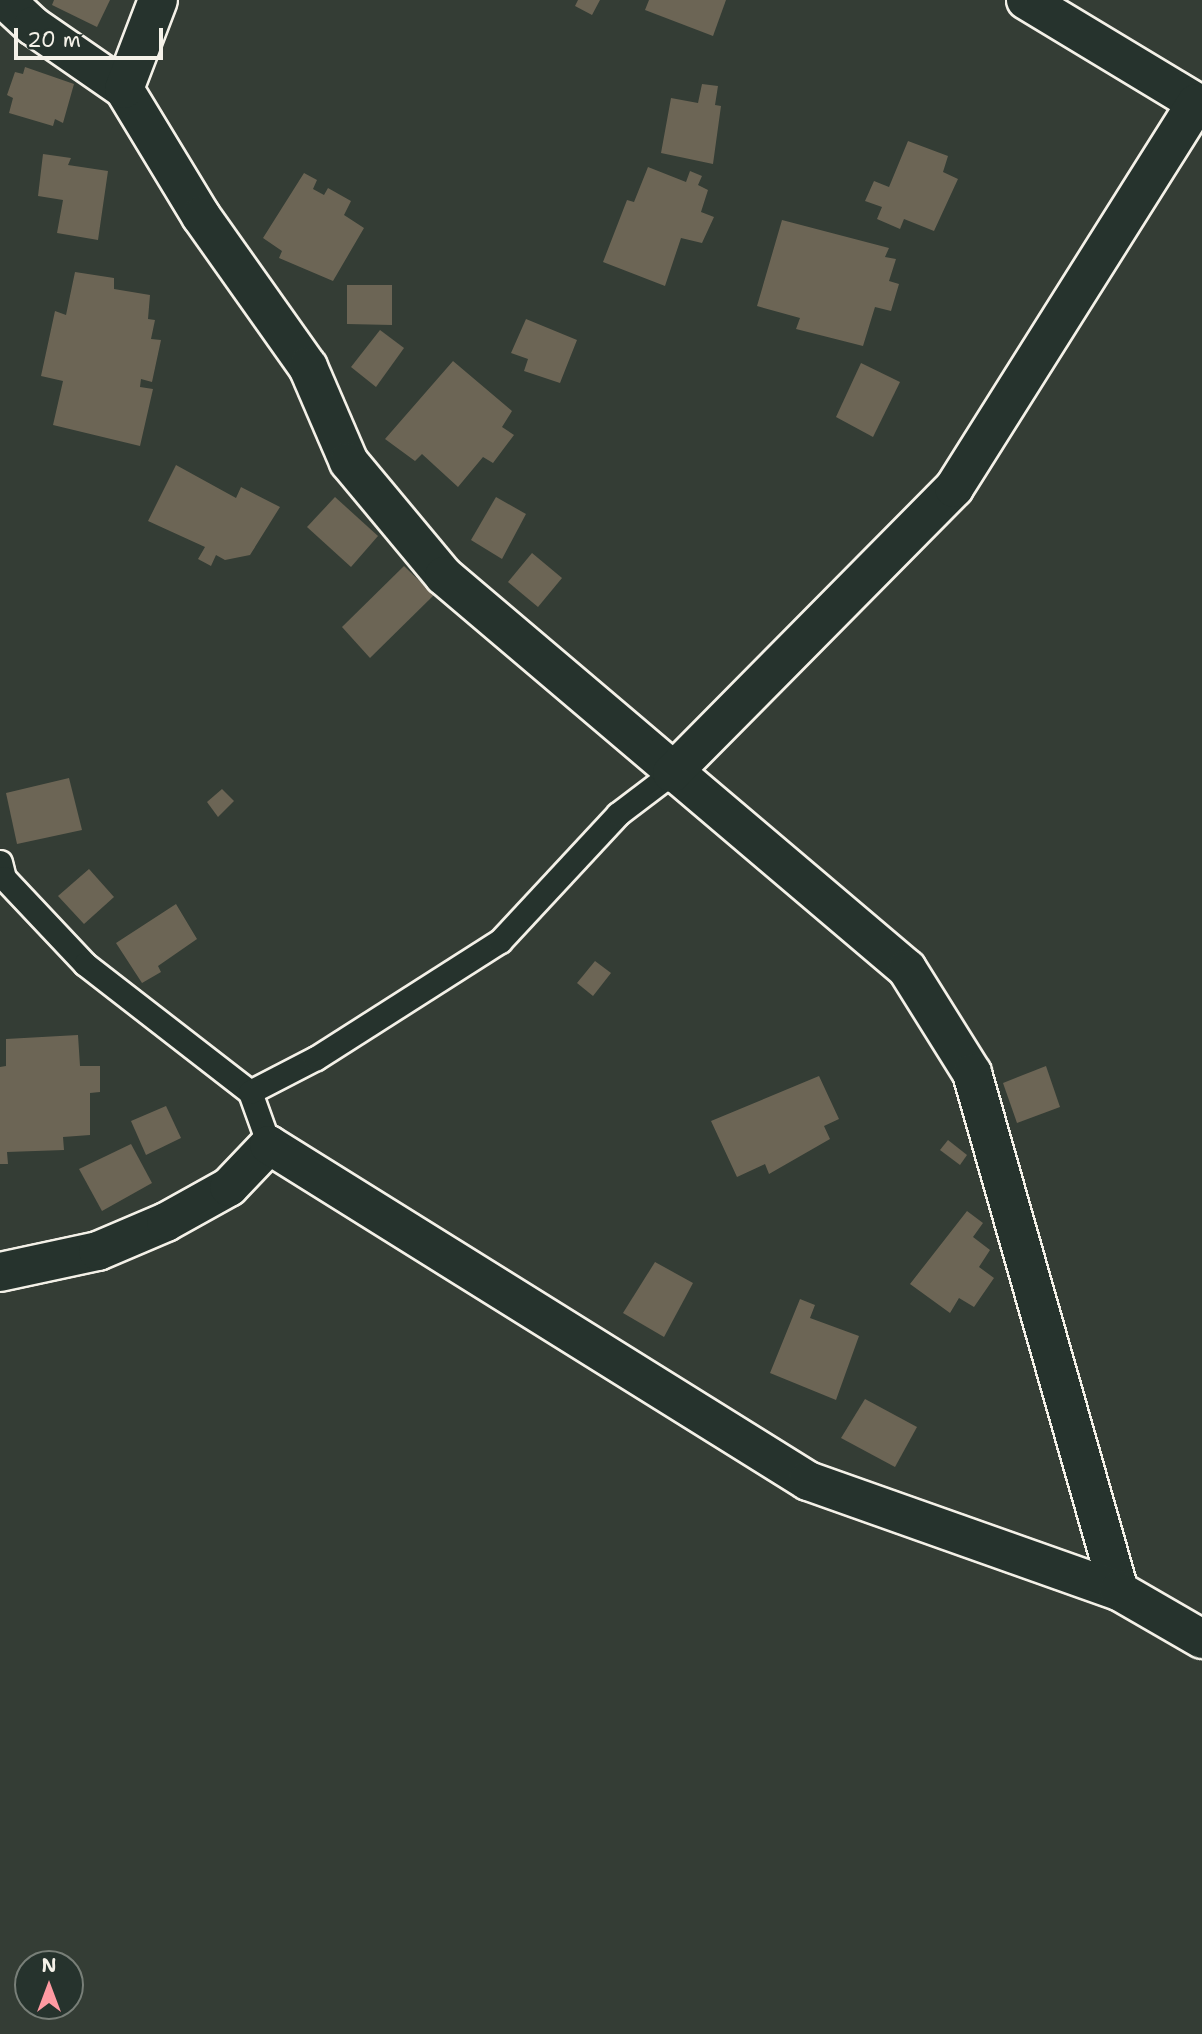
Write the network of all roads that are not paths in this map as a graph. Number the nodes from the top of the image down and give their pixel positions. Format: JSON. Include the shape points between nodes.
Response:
{"nodes":[{"id":1,"x":5,"y":0,"type":"edge"},
{"id":2,"x":158,"y":0,"type":"edge"},
{"id":3,"x":1026,"y":0,"type":"edge"},
{"id":4,"x":124,"y":89,"type":"junction"},
{"id":5,"x":1199,"y":104,"type":"edge"},
{"id":6,"x":672,"y":773,"type":"junction"},
{"id":7,"x":0,"y":862,"type":"edge"},
{"id":8,"x":250,"y":1093,"type":"junction"},
{"id":9,"x":269,"y":1144,"type":"junction"},
{"id":10,"x":0,"y":1272,"type":"edge"},
{"id":11,"x":1119,"y":1591,"type":"junction"},
{"id":12,"x":1202,"y":1639,"type":"edge"}],
"edges":[{"from":1,"to":4,"type":"street","via":[[33,26]]},
{"from":2,"to":4,"type":"street"},
{"from":3,"to":5,"type":"street"},
{"from":4,"to":6,"type":"street","via":[[201,216],[308,367],[349,462],[444,576]]},
{"from":5,"to":6,"type":"street","via":[[954,488]]},
{"from":6,"to":8,"type":"lane","via":[[618,814],[500,941],[316,1058]]},
{"from":6,"to":11,"type":"street","via":[[829,899],[906,969],[972,1073]]},
{"from":7,"to":8,"type":"lane","via":[[4,878],[85,964]]},
{"from":8,"to":9,"type":"lane"},
{"from":9,"to":10,"type":"street","via":[[229,1187],[166,1222],[98,1251]]},
{"from":9,"to":11,"type":"street","via":[[335,1190],[808,1481]]},
{"from":11,"to":12,"type":"street"}]}
